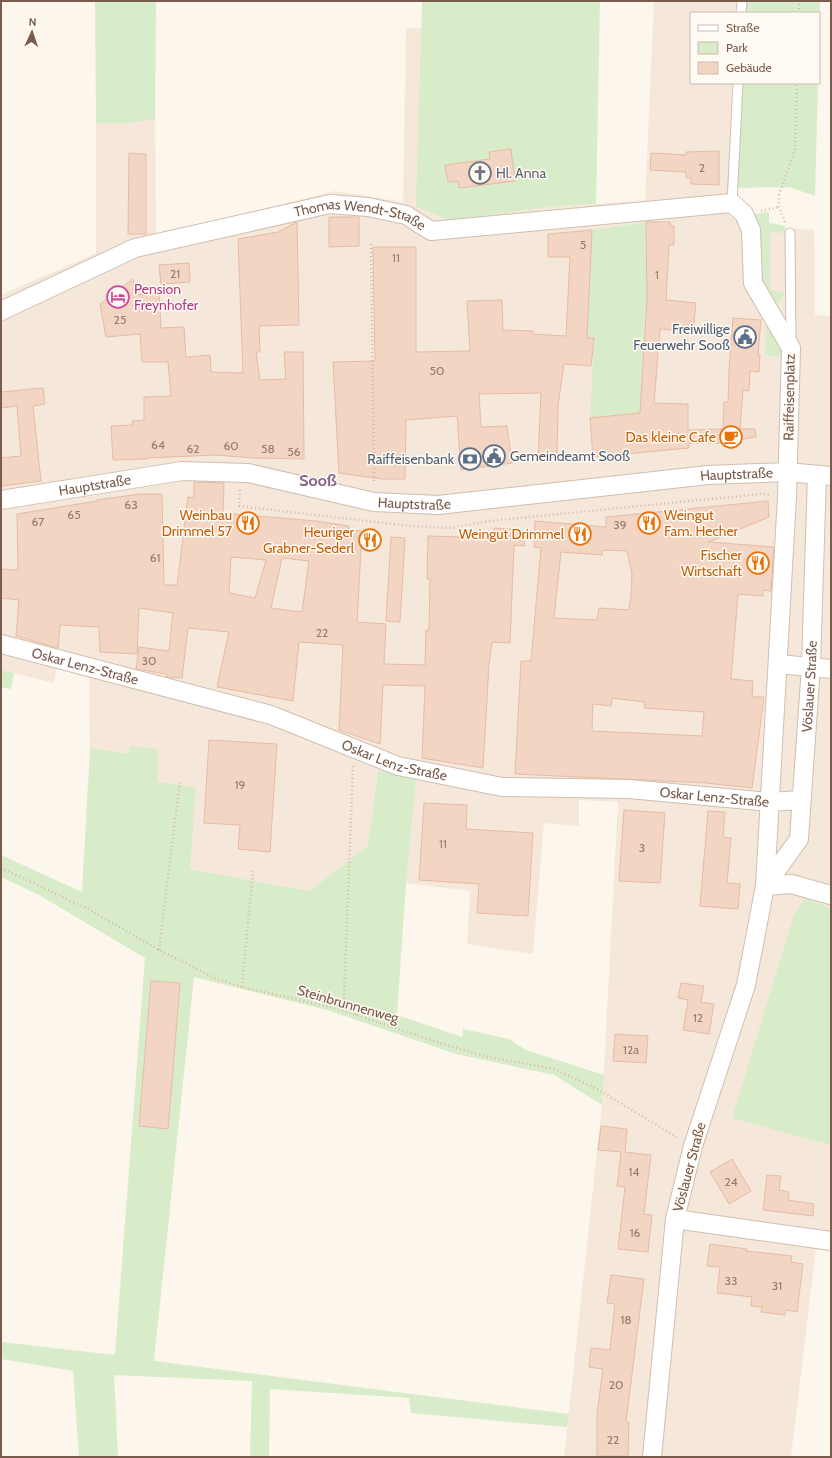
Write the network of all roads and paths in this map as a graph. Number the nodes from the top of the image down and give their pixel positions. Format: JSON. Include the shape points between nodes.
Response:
{"nodes":[{"id":1,"x":742,"y":1,"type":"edge"},
{"id":2,"x":799,"y":1,"type":"edge"},
{"id":3,"x":741,"y":12,"type":"edge"},
{"id":4,"x":799,"y":12,"type":"edge"},
{"id":5,"x":738,"y":84,"type":"edge"},
{"id":6,"x":797,"y":84,"type":"edge"},
{"id":7,"x":738,"y":208,"type":"junction"},
{"id":8,"x":790,"y":233,"type":"joint"},
{"id":9,"x":371,"y":244,"type":"dead end"},
{"id":10,"x":1,"y":311,"type":"edge"},
{"id":11,"x":791,"y":348,"type":"junction"},
{"id":12,"x":787,"y":472,"type":"junction"},
{"id":13,"x":824,"y":476,"type":"edge"},
{"id":14,"x":1,"y":500,"type":"edge"},
{"id":15,"x":374,"y":502,"type":"junction"},
{"id":16,"x":1,"y":644,"type":"edge"},
{"id":17,"x":778,"y":664,"type":"junction"},
{"id":18,"x":811,"y":666,"type":"junction"},
{"id":19,"x":831,"y":669,"type":"edge"},
{"id":20,"x":354,"y":748,"type":"junction"},
{"id":21,"x":180,"y":781,"type":"dead end"},
{"id":22,"x":801,"y":800,"type":"junction"},
{"id":23,"x":769,"y":802,"type":"junction"},
{"id":24,"x":1,"y":868,"type":"edge"},
{"id":25,"x":253,"y":871,"type":"dead end"},
{"id":26,"x":765,"y":886,"type":"junction"},
{"id":27,"x":831,"y":895,"type":"edge"},
{"id":28,"x":159,"y":950,"type":"junction"},
{"id":29,"x":242,"y":987,"type":"junction"},
{"id":30,"x":358,"y":1015,"type":"junction"},
{"id":31,"x":692,"y":1146,"type":"junction"},
{"id":32,"x":675,"y":1219,"type":"junction"},
{"id":33,"x":831,"y":1241,"type":"edge"},
{"id":34,"x":652,"y":1457,"type":"edge"}],
"edges":[{"from":1,"to":3,"type":"lane"},
{"from":2,"to":4,"type":"path"},
{"from":5,"to":7,"type":"lane"},
{"from":6,"to":8,"type":"path","via":[[795,150],[779,194],[780,213]]},
{"from":7,"to":10,"type":"street","name":"Thomas Wendt-Straße","via":[[431,231],[406,215],[368,206],[330,204],[134,248]]},
{"from":7,"to":11,"type":"street","name":"Raiffeisenplatz","via":[[752,230],[753,283]]},
{"from":8,"to":11,"type":"lane"},
{"from":9,"to":15,"type":"path"},
{"from":11,"to":12,"type":"street","name":"Raiffeisenplatz"},
{"from":12,"to":13,"type":"street","name":"Hauptstraße"},
{"from":12,"to":15,"type":"street","name":"Hauptstraße","via":[[708,475],[438,505]]},
{"from":12,"to":17,"type":"street","name":"Vöslauer Straße"},
{"from":13,"to":18,"type":"street","name":"Vöslauer Straße"},
{"from":14,"to":15,"type":"street","name":"Hauptstraße","via":[[182,471],[248,473]]},
{"from":16,"to":20,"type":"street","name":"Oskar Lenz-Straße","via":[[271,715]]},
{"from":17,"to":18,"type":"street"},
{"from":17,"to":23,"type":"street","name":"Vöslauer Straße"},
{"from":18,"to":19,"type":"street"},
{"from":18,"to":22,"type":"street","name":"Vöslauer Straße"},
{"from":20,"to":23,"type":"street","name":"Oskar Lenz-Straße","via":[[398,766],[502,787],[629,789]]},
{"from":20,"to":30,"type":"path","via":[[344,998]]},
{"from":21,"to":28,"type":"path"},
{"from":22,"to":23,"type":"street","name":"Oskar Lenz-Straße"},
{"from":22,"to":26,"type":"street","name":"Vöslauer Straße","via":[[799,839]]},
{"from":23,"to":26,"type":"street","name":"Vöslauer Straße"},
{"from":24,"to":28,"type":"path","name":"Steinbrunnenweg","via":[[88,909]]},
{"from":25,"to":29,"type":"path"},
{"from":26,"to":27,"type":"street","via":[[791,884]]},
{"from":26,"to":31,"type":"street","name":"Vöslauer Straße","via":[[746,985]]},
{"from":28,"to":29,"type":"path","name":"Steinbrunnenweg","via":[[215,978]]},
{"from":29,"to":30,"type":"path","name":"Steinbrunnenweg"},
{"from":30,"to":31,"type":"path","name":"Steinbrunnenweg","via":[[489,1057],[554,1068],[597,1089]]},
{"from":31,"to":32,"type":"street","name":"Vöslauer Straße"},
{"from":32,"to":33,"type":"street"},
{"from":32,"to":34,"type":"street","name":"Vöslauer Straße"}]}
